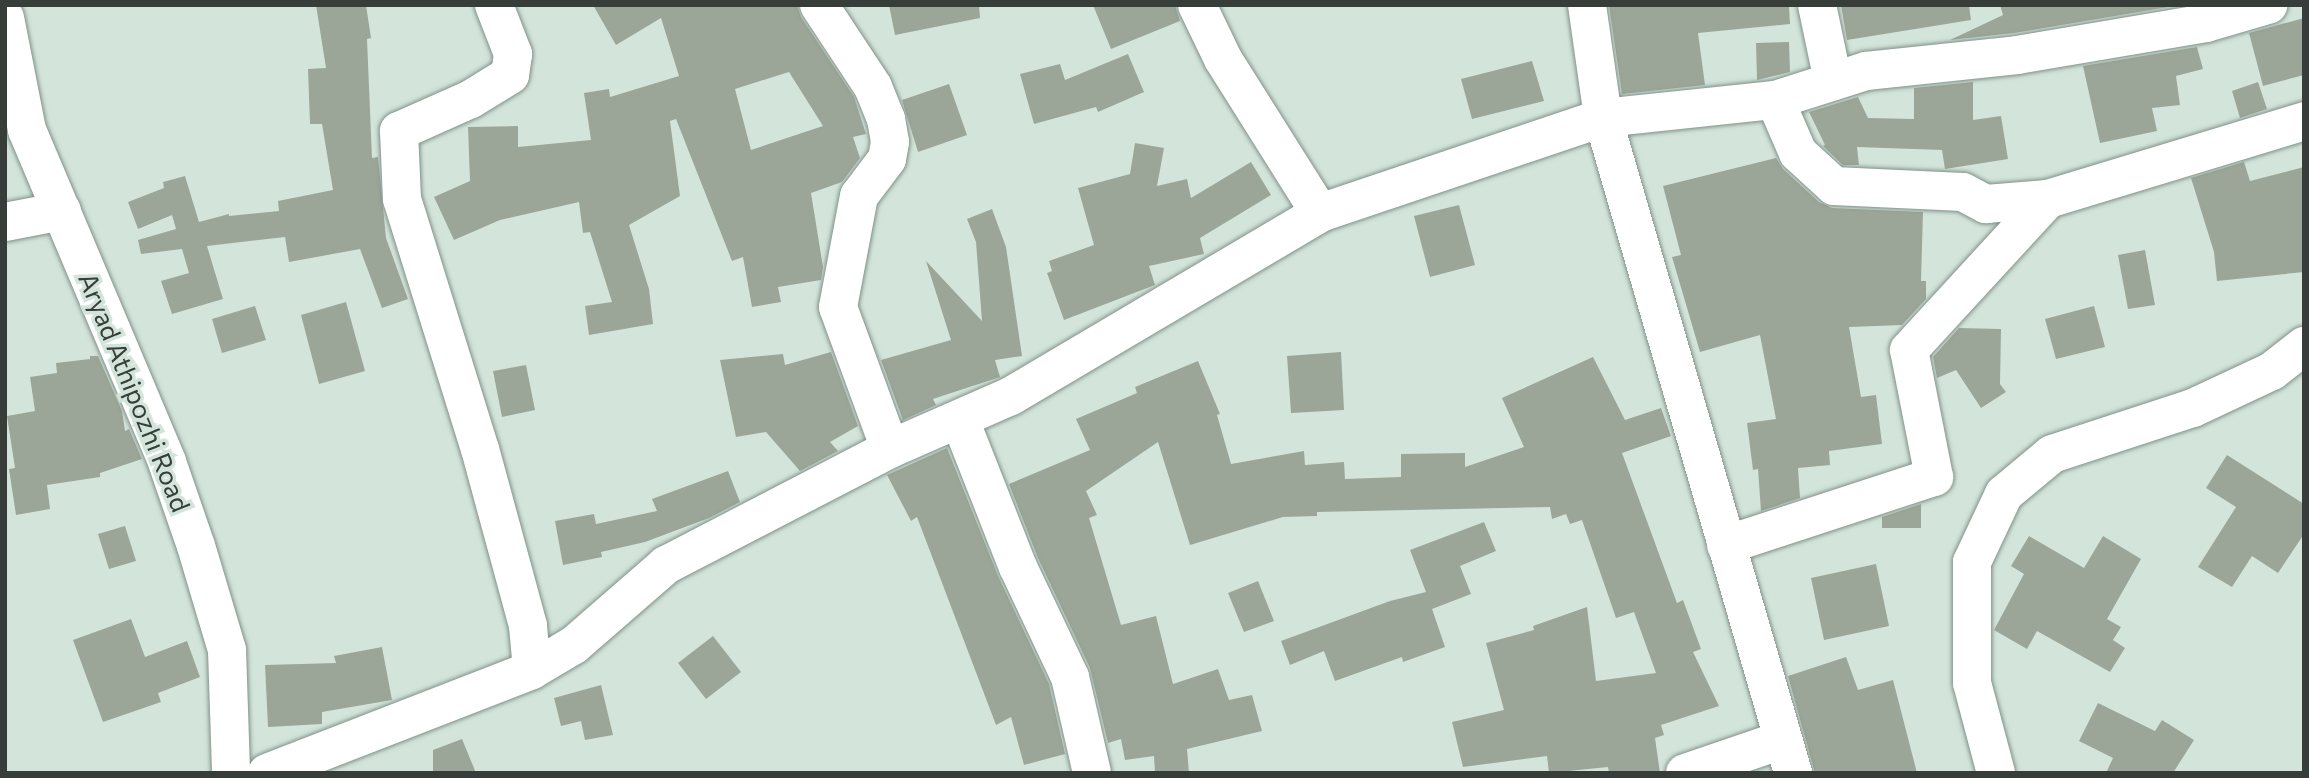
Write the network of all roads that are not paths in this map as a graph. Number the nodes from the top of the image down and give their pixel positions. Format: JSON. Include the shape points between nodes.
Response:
{"nodes":[{"id":1,"x":494,"y":5,"type":"edge"},
{"id":2,"x":820,"y":5,"type":"edge"},
{"id":3,"x":1197,"y":5,"type":"edge"},
{"id":4,"x":1587,"y":5,"type":"edge"},
{"id":5,"x":1817,"y":5,"type":"edge"},
{"id":6,"x":2268,"y":5,"type":"edge"},
{"id":7,"x":5,"y":18,"type":"edge"},
{"id":8,"x":1833,"y":81,"type":"junction"},
{"id":9,"x":1775,"y":100,"type":"junction"},
{"id":10,"x":1603,"y":118,"type":"junction"},
{"id":11,"x":2304,"y":121,"type":"edge"},
{"id":12,"x":2049,"y":200,"type":"junction"},
{"id":13,"x":62,"y":211,"type":"junction"},
{"id":14,"x":1320,"y":213,"type":"junction"},
{"id":15,"x":5,"y":222,"type":"edge"},
{"id":16,"x":2304,"y":346,"type":"edge"},
{"id":17,"x":960,"y":420,"type":"junction"},
{"id":18,"x":890,"y":449,"type":"junction"},
{"id":19,"x":1726,"y":545,"type":"junction"},
{"id":20,"x":532,"y":670,"type":"junction"},
{"id":21,"x":1788,"y":757,"type":"edge"},
{"id":22,"x":231,"y":773,"type":"edge"},
{"id":23,"x":267,"y":773,"type":"edge"},
{"id":24,"x":1092,"y":773,"type":"edge"},
{"id":25,"x":1685,"y":773,"type":"edge"},
{"id":26,"x":1996,"y":773,"type":"edge"}],
"edges":[{"from":1,"to":20,"type":"street","via":[[513,54],[510,75],[471,99],[400,131],[402,200],[480,449],[528,626]]},
{"from":2,"to":18,"type":"street","via":[[873,87],[890,142],[887,159],[859,196],[838,307]]},
{"from":3,"to":14,"type":"street","via":[[1223,59]]},
{"from":4,"to":10,"type":"street"},
{"from":5,"to":8,"type":"street"},
{"from":6,"to":8,"type":"street","via":[[2206,23],[2017,55],[1866,71]]},
{"from":7,"to":13,"type":"street","name":"Aryad Athipozhi Road","via":[[27,130]]},
{"from":8,"to":9,"type":"street"},
{"from":9,"to":10,"type":"street"},
{"from":9,"to":12,"type":"street","via":[[1798,153],[1834,186],[1963,192],[1986,204]]},
{"from":10,"to":14,"type":"street"},
{"from":10,"to":19,"type":"street"},
{"from":11,"to":12,"type":"street"},
{"from":12,"to":19,"type":"street","via":[[1909,349],[1934,477]]},
{"from":13,"to":15,"type":"street"},
{"from":13,"to":22,"type":"street","name":"Aryad Athipozhi Road","via":[[167,462],[196,546],[227,650]]},
{"from":14,"to":17,"type":"street","via":[[1011,396]]},
{"from":16,"to":26,"type":"street","via":[[2272,371],[2193,408],[2052,454],[2004,494],[1972,562],[1972,683]]},
{"from":17,"to":18,"type":"street"},
{"from":17,"to":24,"type":"street","via":[[1018,567],[1070,677]]},
{"from":18,"to":20,"type":"street","via":[[666,565],[574,645]]},
{"from":19,"to":21,"type":"street"},
{"from":20,"to":23,"type":"street"},
{"from":21,"to":25,"type":"street"}]}
